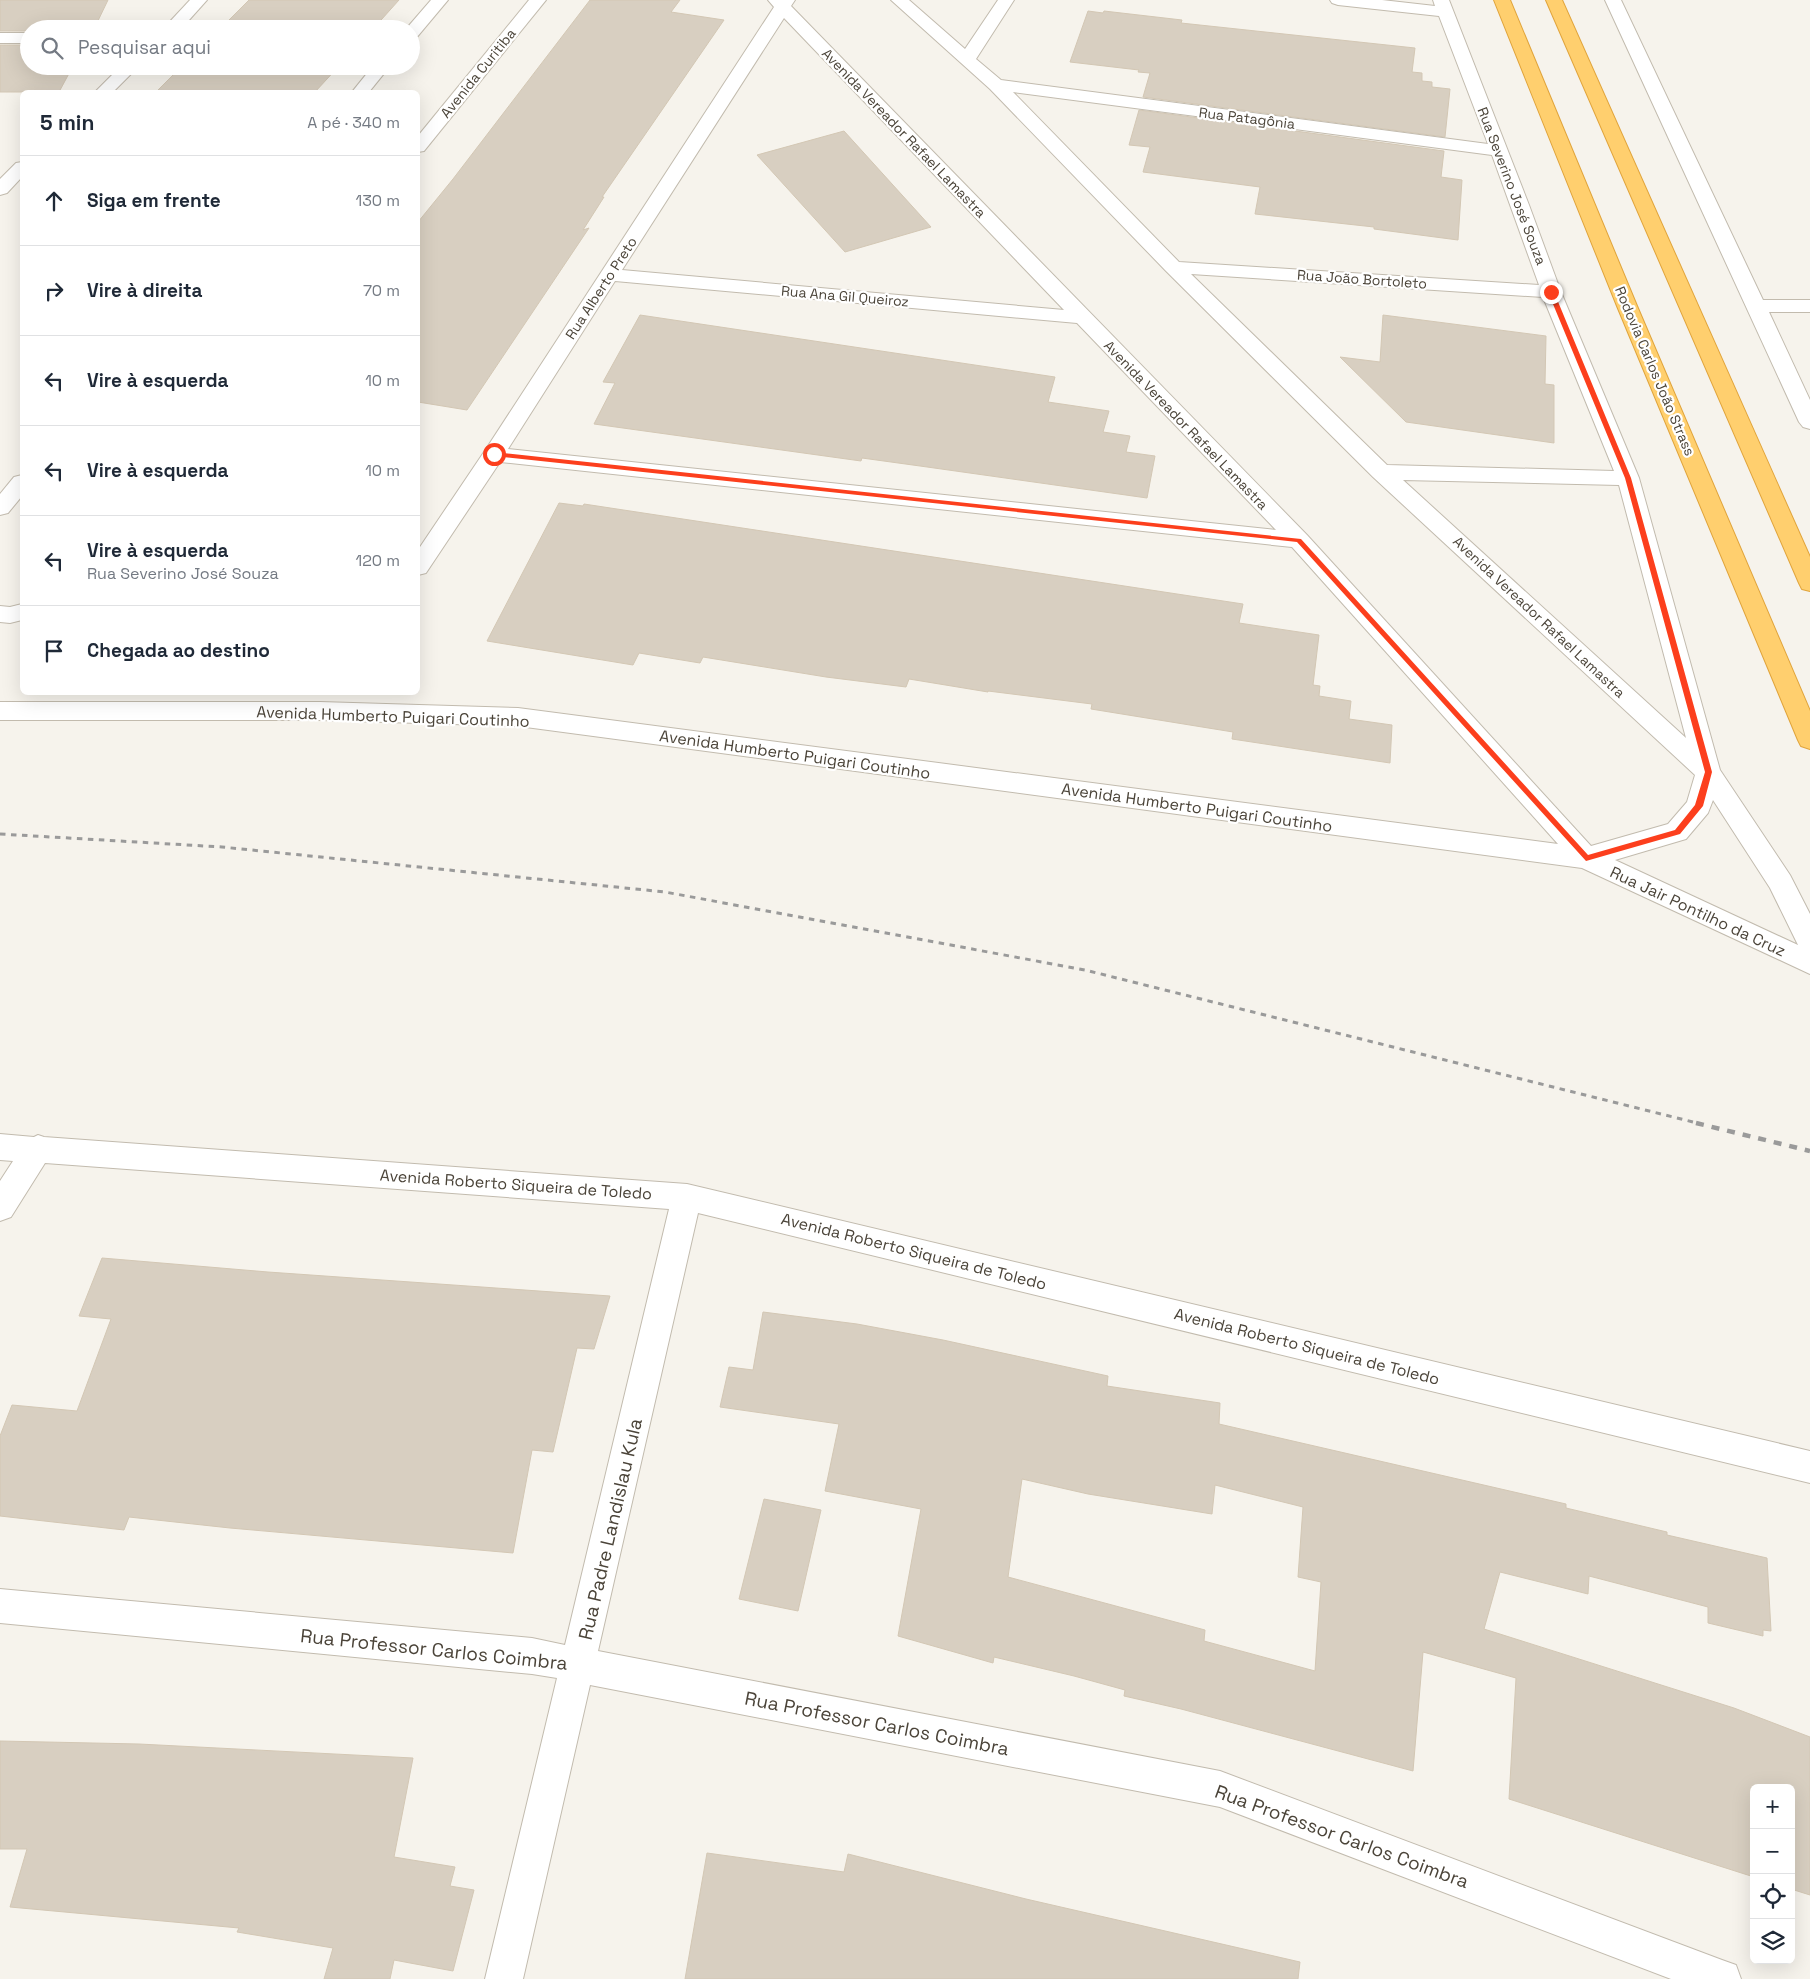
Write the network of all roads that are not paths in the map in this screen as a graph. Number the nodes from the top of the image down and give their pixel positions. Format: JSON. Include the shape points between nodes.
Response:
{"nodes":[{"id":1,"x":199,"y":0,"type":"edge"},
{"id":2,"x":440,"y":0,"type":"edge"},
{"id":3,"x":538,"y":0,"type":"edge"},
{"id":4,"x":899,"y":0,"type":"edge"},
{"id":5,"x":1006,"y":0,"type":"edge"},
{"id":6,"x":1338,"y":0,"type":"edge"},
{"id":7,"x":1502,"y":0,"type":"edge"},
{"id":8,"x":1554,"y":0,"type":"edge"},
{"id":9,"x":1613,"y":0,"type":"edge"},
{"id":10,"x":782,"y":3,"type":"edge"},
{"id":11,"x":1443,"y":6,"type":"edge"},
{"id":12,"x":180,"y":20,"type":"edge"},
{"id":13,"x":420,"y":23,"type":"edge"},
{"id":14,"x":0,"y":38,"type":"edge"},
{"id":15,"x":20,"y":38,"type":"edge"},
{"id":16,"x":967,"y":60,"type":"junction"},
{"id":17,"x":121,"y":75,"type":"edge"},
{"id":18,"x":374,"y":75,"type":"edge"},
{"id":19,"x":996,"y":85,"type":"junction"},
{"id":20,"x":105,"y":90,"type":"edge"},
{"id":21,"x":362,"y":90,"type":"edge"},
{"id":22,"x":420,"y":144,"type":"edge"},
{"id":23,"x":1499,"y":151,"type":"junction"},
{"id":24,"x":0,"y":165,"type":"edge"},
{"id":25,"x":20,"y":166,"type":"edge"},
{"id":26,"x":20,"y":168,"type":"edge"},
{"id":27,"x":0,"y":188,"type":"edge"},
{"id":28,"x":1173,"y":267,"type":"junction"},
{"id":29,"x":610,"y":275,"type":"junction"},
{"id":30,"x":1551,"y":292,"type":"junction"},
{"id":31,"x":1755,"y":306,"type":"junction"},
{"id":32,"x":1810,"y":306,"type":"edge"},
{"id":33,"x":1081,"y":317,"type":"junction"},
{"id":34,"x":1810,"y":422,"type":"edge"},
{"id":35,"x":494,"y":454,"type":"junction"},
{"id":36,"x":1381,"y":472,"type":"junction"},
{"id":37,"x":1628,"y":478,"type":"junction"},
{"id":38,"x":20,"y":484,"type":"edge"},
{"id":39,"x":0,"y":508,"type":"edge"},
{"id":40,"x":1299,"y":540,"type":"junction"},
{"id":41,"x":420,"y":564,"type":"edge"},
{"id":42,"x":1810,"y":583,"type":"edge"},
{"id":43,"x":20,"y":612,"type":"edge"},
{"id":44,"x":0,"y":614,"type":"edge"},
{"id":45,"x":326,"y":702,"type":"edge"},
{"id":46,"x":0,"y":712,"type":"edge"},
{"id":47,"x":1810,"y":740,"type":"edge"},
{"id":48,"x":1708,"y":772,"type":"junction"},
{"id":49,"x":1586,"y":858,"type":"junction"},
{"id":50,"x":1810,"y":942,"type":"edge"},
{"id":51,"x":1810,"y":963,"type":"edge"},
{"id":52,"x":0,"y":1146,"type":"edge"},
{"id":53,"x":38,"y":1148,"type":"junction"},
{"id":54,"x":687,"y":1197,"type":"junction"},
{"id":55,"x":0,"y":1207,"type":"edge"},
{"id":56,"x":1810,"y":1467,"type":"edge"},
{"id":57,"x":0,"y":1606,"type":"edge"},
{"id":58,"x":578,"y":1665,"type":"junction"},
{"id":59,"x":504,"y":1979,"type":"edge"},
{"id":60,"x":1722,"y":1979,"type":"edge"}],
"edges":[{"from":1,"to":12,"type":"street"},
{"from":2,"to":13,"type":"street"},
{"from":3,"to":22,"type":"street","name":"Avenida Curitiba"},
{"from":4,"to":16,"type":"street","name":"Avenida Vereador Rafael Lamastra"},
{"from":5,"to":16,"type":"street"},
{"from":6,"to":11,"type":"street"},
{"from":7,"to":47,"type":"highway","name":"Rodovia Carlos João Strass"},
{"from":8,"to":42,"type":"highway"},
{"from":9,"to":31,"type":"street"},
{"from":10,"to":29,"type":"street","name":"Rua Alberto Preto"},
{"from":10,"to":33,"type":"street","name":"Avenida Vereador Rafael Lamastra"},
{"from":11,"to":23,"type":"street","name":"Rua Severino José Souza"},
{"from":14,"to":15,"type":"street"},
{"from":16,"to":19,"type":"street","name":"Avenida Vereador Rafael Lamastra"},
{"from":17,"to":20,"type":"street"},
{"from":18,"to":21,"type":"street"},
{"from":19,"to":23,"type":"street","name":"Rua Patagônia"},
{"from":19,"to":28,"type":"street","name":"Avenida Vereador Rafael Lamastra"},
{"from":23,"to":30,"type":"street","name":"Rua Severino José Souza"},
{"from":24,"to":25,"type":"street"},
{"from":26,"to":27,"type":"street"},
{"from":28,"to":30,"type":"street","name":"Rua João Bortoleto"},
{"from":28,"to":36,"type":"street","name":"Avenida Vereador Rafael Lamastra"},
{"from":29,"to":33,"type":"street","name":"Rua Ana Gil Queiroz"},
{"from":29,"to":35,"type":"street","name":"Rua Alberto Preto"},
{"from":30,"to":37,"type":"street","name":"Rua Severino José Souza"},
{"from":31,"to":32,"type":"street"},
{"from":31,"to":34,"type":"street"},
{"from":33,"to":40,"type":"street","name":"Avenida Vereador Rafael Lamastra"},
{"from":35,"to":40,"type":"street"},
{"from":35,"to":41,"type":"street","name":"Rua Alberto Preto"},
{"from":36,"to":37,"type":"street"},
{"from":36,"to":48,"type":"street","name":"Avenida Vereador Rafael Lamastra"},
{"from":37,"to":48,"type":"street","name":"Rua Severino José Souza"},
{"from":38,"to":39,"type":"street"},
{"from":40,"to":49,"type":"street","name":"Avenida Vereador Rafael Lamastra"},
{"from":43,"to":44,"type":"street"},
{"from":45,"to":46,"type":"street","name":"Avenida Humberto Puigari Coutinho"},
{"from":45,"to":49,"type":"street","name":"Avenida Humberto Puigari Coutinho","via":[[518,717]]},
{"from":48,"to":49,"type":"street","via":[[1699,806],[1677,832]]},
{"from":48,"to":50,"type":"street","name":"Rua Jair Pontilho da Cruz","via":[[1781,882]]},
{"from":49,"to":51,"type":"street","name":"Rua Jair Pontilho da Cruz"},
{"from":52,"to":53,"type":"street","name":"Avenida Roberto Siqueira de Toledo"},
{"from":53,"to":54,"type":"street","name":"Avenida Roberto Siqueira de Toledo"},
{"from":53,"to":55,"type":"street"},
{"from":54,"to":56,"type":"street","name":"Avenida Roberto Siqueira de Toledo"},
{"from":54,"to":58,"type":"street","name":"Rua Padre Landislau Kula"},
{"from":57,"to":58,"type":"street","name":"Rua Professor Carlos Coimbra","via":[[532,1656]]},
{"from":58,"to":59,"type":"street","name":"Rua Padre Landislau Kula"},
{"from":58,"to":60,"type":"street","name":"Rua Professor Carlos Coimbra","via":[[1220,1789]]}]}
